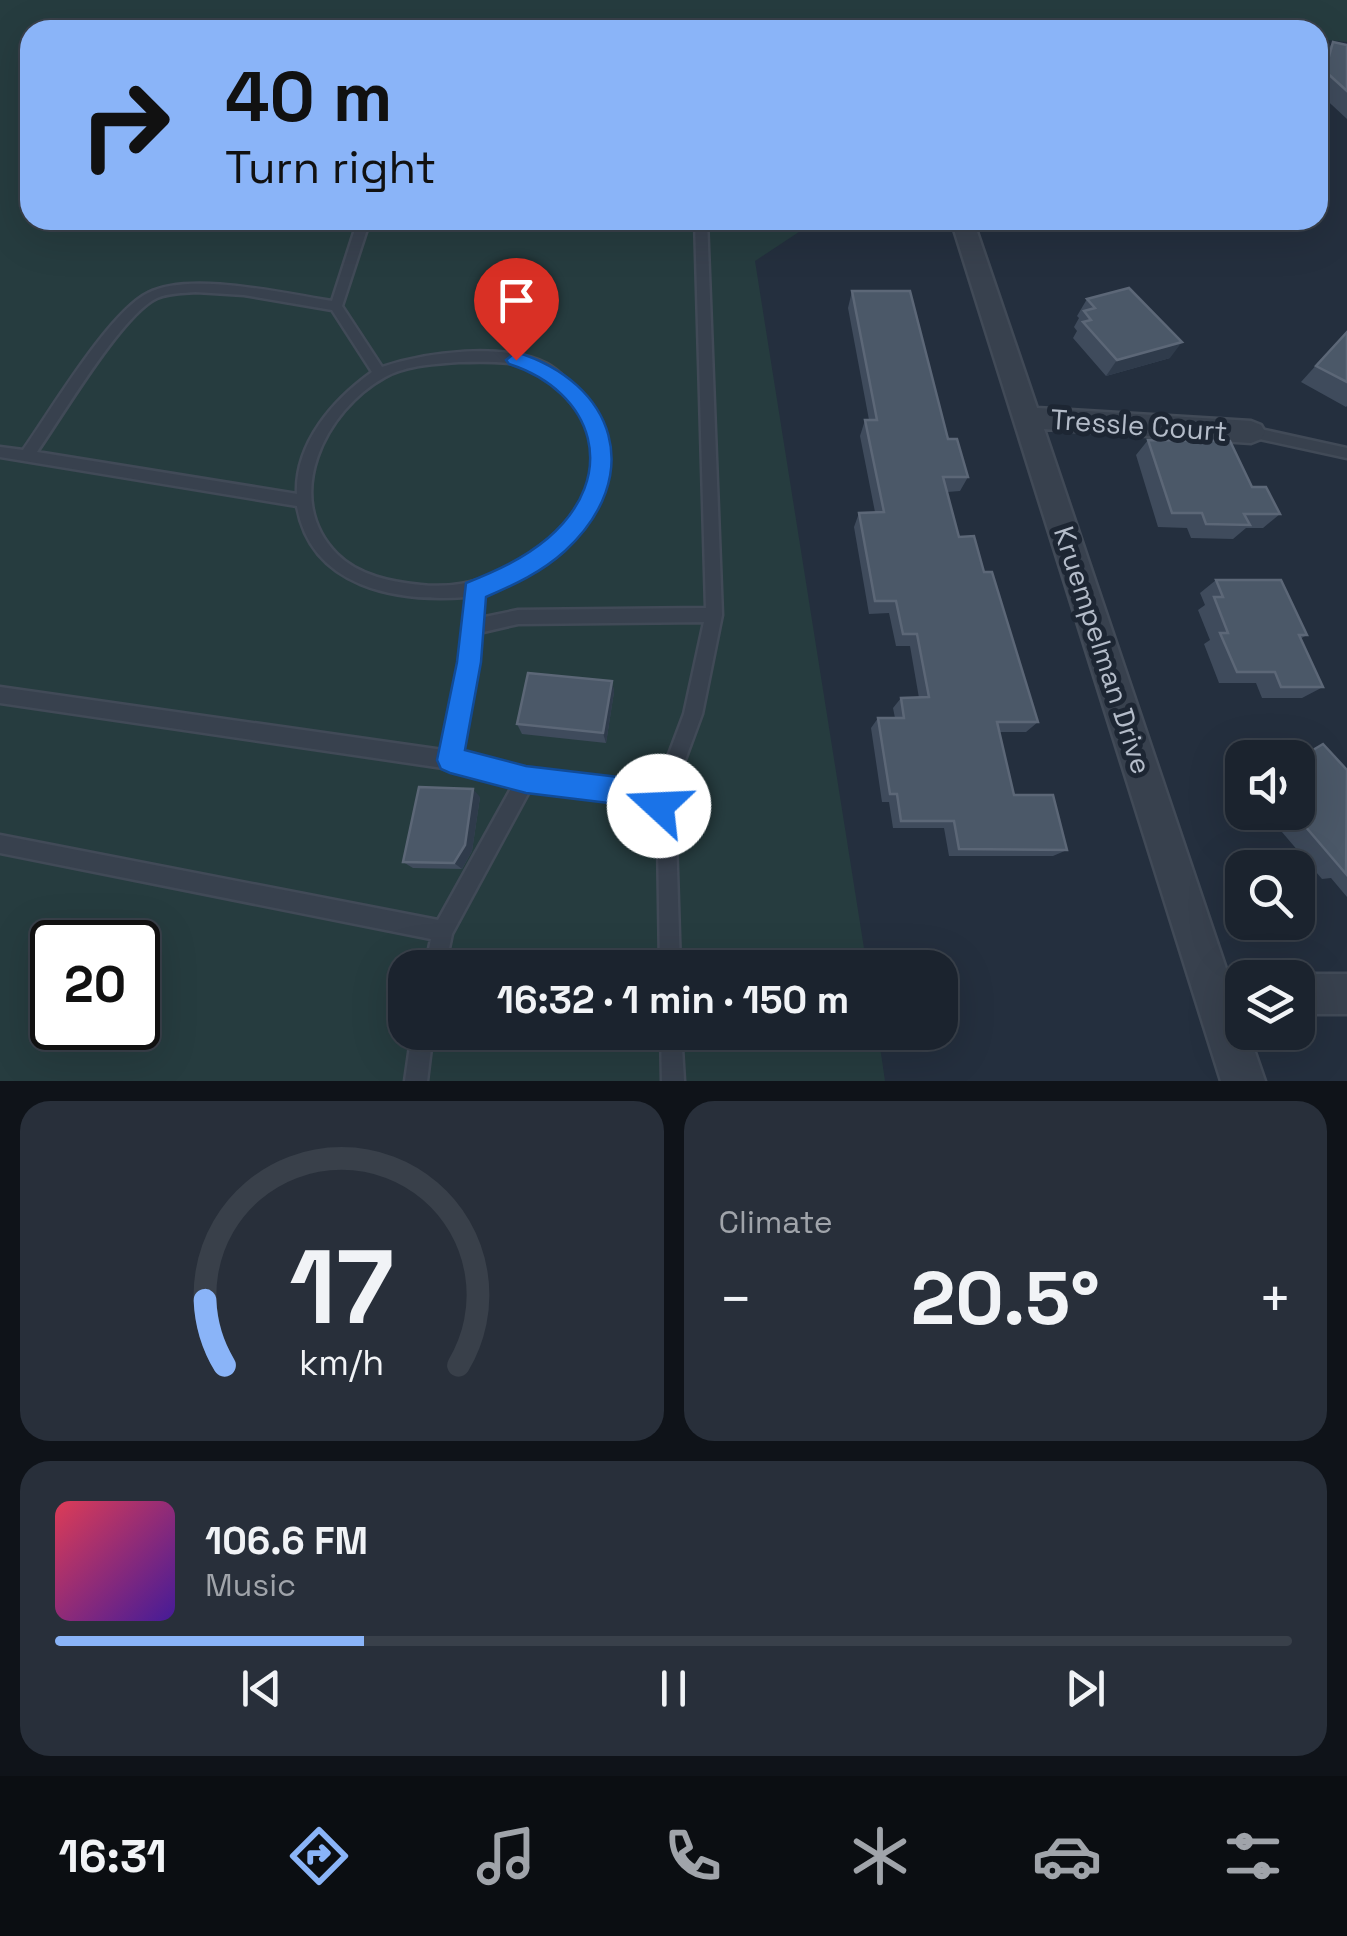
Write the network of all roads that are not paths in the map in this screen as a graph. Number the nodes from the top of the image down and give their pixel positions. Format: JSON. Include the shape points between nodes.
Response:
{"nodes":[{"id":1,"x":361,"y":230,"type":"edge"},
{"id":2,"x":701,"y":230,"type":"edge"},
{"id":3,"x":965,"y":230,"type":"edge"},
{"id":4,"x":336,"y":306,"type":"junction"},
{"id":5,"x":380,"y":374,"type":"junction"},
{"id":6,"x":1026,"y":418,"type":"junction"},
{"id":7,"x":1251,"y":432,"type":"joint"},
{"id":8,"x":0,"y":452,"type":"edge"},
{"id":9,"x":1347,"y":453,"type":"edge"},
{"id":10,"x":27,"y":456,"type":"junction"},
{"id":11,"x":302,"y":501,"type":"junction"},
{"id":12,"x":474,"y":590,"type":"junction"},
{"id":13,"x":714,"y":615,"type":"junction"},
{"id":14,"x":472,"y":627,"type":"junction"},
{"id":15,"x":0,"y":695,"type":"edge"},
{"id":16,"x":450,"y":760,"type":"junction"},
{"id":17,"x":526,"y":779,"type":"junction"},
{"id":18,"x":659,"y":806,"type":"junction"},
{"id":19,"x":0,"y":844,"type":"edge"},
{"id":20,"x":443,"y":930,"type":"junction"},
{"id":21,"x":439,"y":950,"type":"edge"},
{"id":22,"x":670,"y":950,"type":"edge"},
{"id":23,"x":1225,"y":982,"type":"edge"},
{"id":24,"x":1315,"y":994,"type":"edge"},
{"id":25,"x":1347,"y":994,"type":"edge"},
{"id":26,"x":420,"y":1050,"type":"edge"},
{"id":27,"x":672,"y":1050,"type":"edge"},
{"id":28,"x":1238,"y":1050,"type":"edge"},
{"id":29,"x":416,"y":1081,"type":"edge"},
{"id":30,"x":673,"y":1081,"type":"edge"},
{"id":31,"x":1243,"y":1081,"type":"edge"}],
"edges":[{"from":1,"to":4,"type":"lane"},
{"from":2,"to":13,"type":"lane"},
{"from":3,"to":6,"type":"street","name":"Kruempelman Drive"},
{"from":4,"to":5,"type":"lane"},
{"from":4,"to":10,"type":"lane","via":[[177,288],[150,296],[125,319]]},
{"from":5,"to":11,"type":"lane","via":[[320,430]]},
{"from":5,"to":12,"type":"lane","via":[[459,357],[516,360],[543,368],[593,418],[601,464],[586,510],[538,561]]},
{"from":6,"to":7,"type":"street","name":"Tressle Court"},
{"from":6,"to":23,"type":"street","name":"Kruempelman Drive"},
{"from":7,"to":9,"type":"lane"},
{"from":8,"to":10,"type":"lane"},
{"from":10,"to":11,"type":"lane"},
{"from":11,"to":12,"type":"lane","via":[[311,532],[348,572],[430,593]]},
{"from":12,"to":14,"type":"lane"},
{"from":13,"to":14,"type":"lane","via":[[518,618]]},
{"from":13,"to":18,"type":"lane","via":[[692,714]]},
{"from":14,"to":16,"type":"lane"},
{"from":15,"to":16,"type":"lane"},
{"from":16,"to":17,"type":"lane"},
{"from":17,"to":18,"type":"lane","via":[[627,791]]},
{"from":17,"to":20,"type":"lane"},
{"from":18,"to":22,"type":"lane","via":[[667,838]]},
{"from":19,"to":20,"type":"lane"},
{"from":20,"to":21,"type":"lane"},
{"from":24,"to":25,"type":"street"},
{"from":26,"to":29,"type":"lane"},
{"from":27,"to":30,"type":"lane"},
{"from":28,"to":31,"type":"street","name":"Kruempelman Drive"}]}
